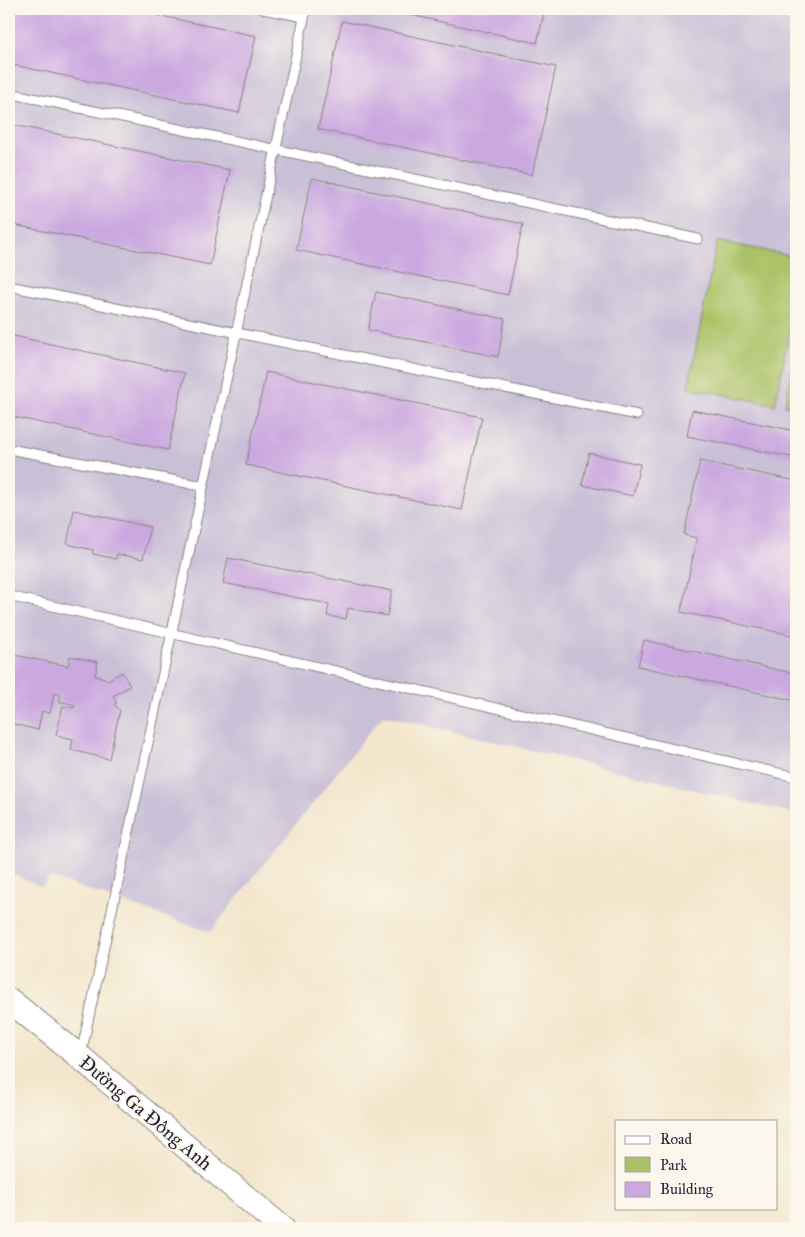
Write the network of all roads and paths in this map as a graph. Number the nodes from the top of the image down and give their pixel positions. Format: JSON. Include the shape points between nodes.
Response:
{"nodes":[{"id":1,"x":263,"y":9,"type":"edge"},
{"id":2,"x":305,"y":13,"type":"edge"},
{"id":3,"x":9,"y":93,"type":"edge"},
{"id":4,"x":276,"y":149,"type":"junction"},
{"id":5,"x":698,"y":240,"type":"dead end"},
{"id":6,"x":9,"y":286,"type":"edge"},
{"id":7,"x":236,"y":332,"type":"junction"},
{"id":8,"x":637,"y":414,"type":"dead end"},
{"id":9,"x":9,"y":449,"type":"edge"},
{"id":10,"x":203,"y":486,"type":"junction"},
{"id":11,"x":9,"y":596,"type":"edge"},
{"id":12,"x":171,"y":633,"type":"junction"},
{"id":13,"x":796,"y":777,"type":"edge"},
{"id":14,"x":9,"y":1000,"type":"edge"},
{"id":15,"x":80,"y":1057,"type":"junction"},
{"id":16,"x":282,"y":1228,"type":"edge"}],
"edges":[{"from":1,"to":2,"type":"lane"},
{"from":2,"to":4,"type":"lane"},
{"from":3,"to":4,"type":"lane"},
{"from":4,"to":5,"type":"lane"},
{"from":4,"to":7,"type":"lane"},
{"from":6,"to":7,"type":"lane"},
{"from":7,"to":8,"type":"lane"},
{"from":7,"to":10,"type":"lane"},
{"from":9,"to":10,"type":"lane"},
{"from":10,"to":12,"type":"lane"},
{"from":11,"to":12,"type":"lane"},
{"from":12,"to":13,"type":"lane"},
{"from":12,"to":15,"type":"lane"},
{"from":14,"to":15,"type":"street","name":"Đường Ga Đông Anh"},
{"from":15,"to":16,"type":"street","name":"Đường Ga Đông Anh"}]}
